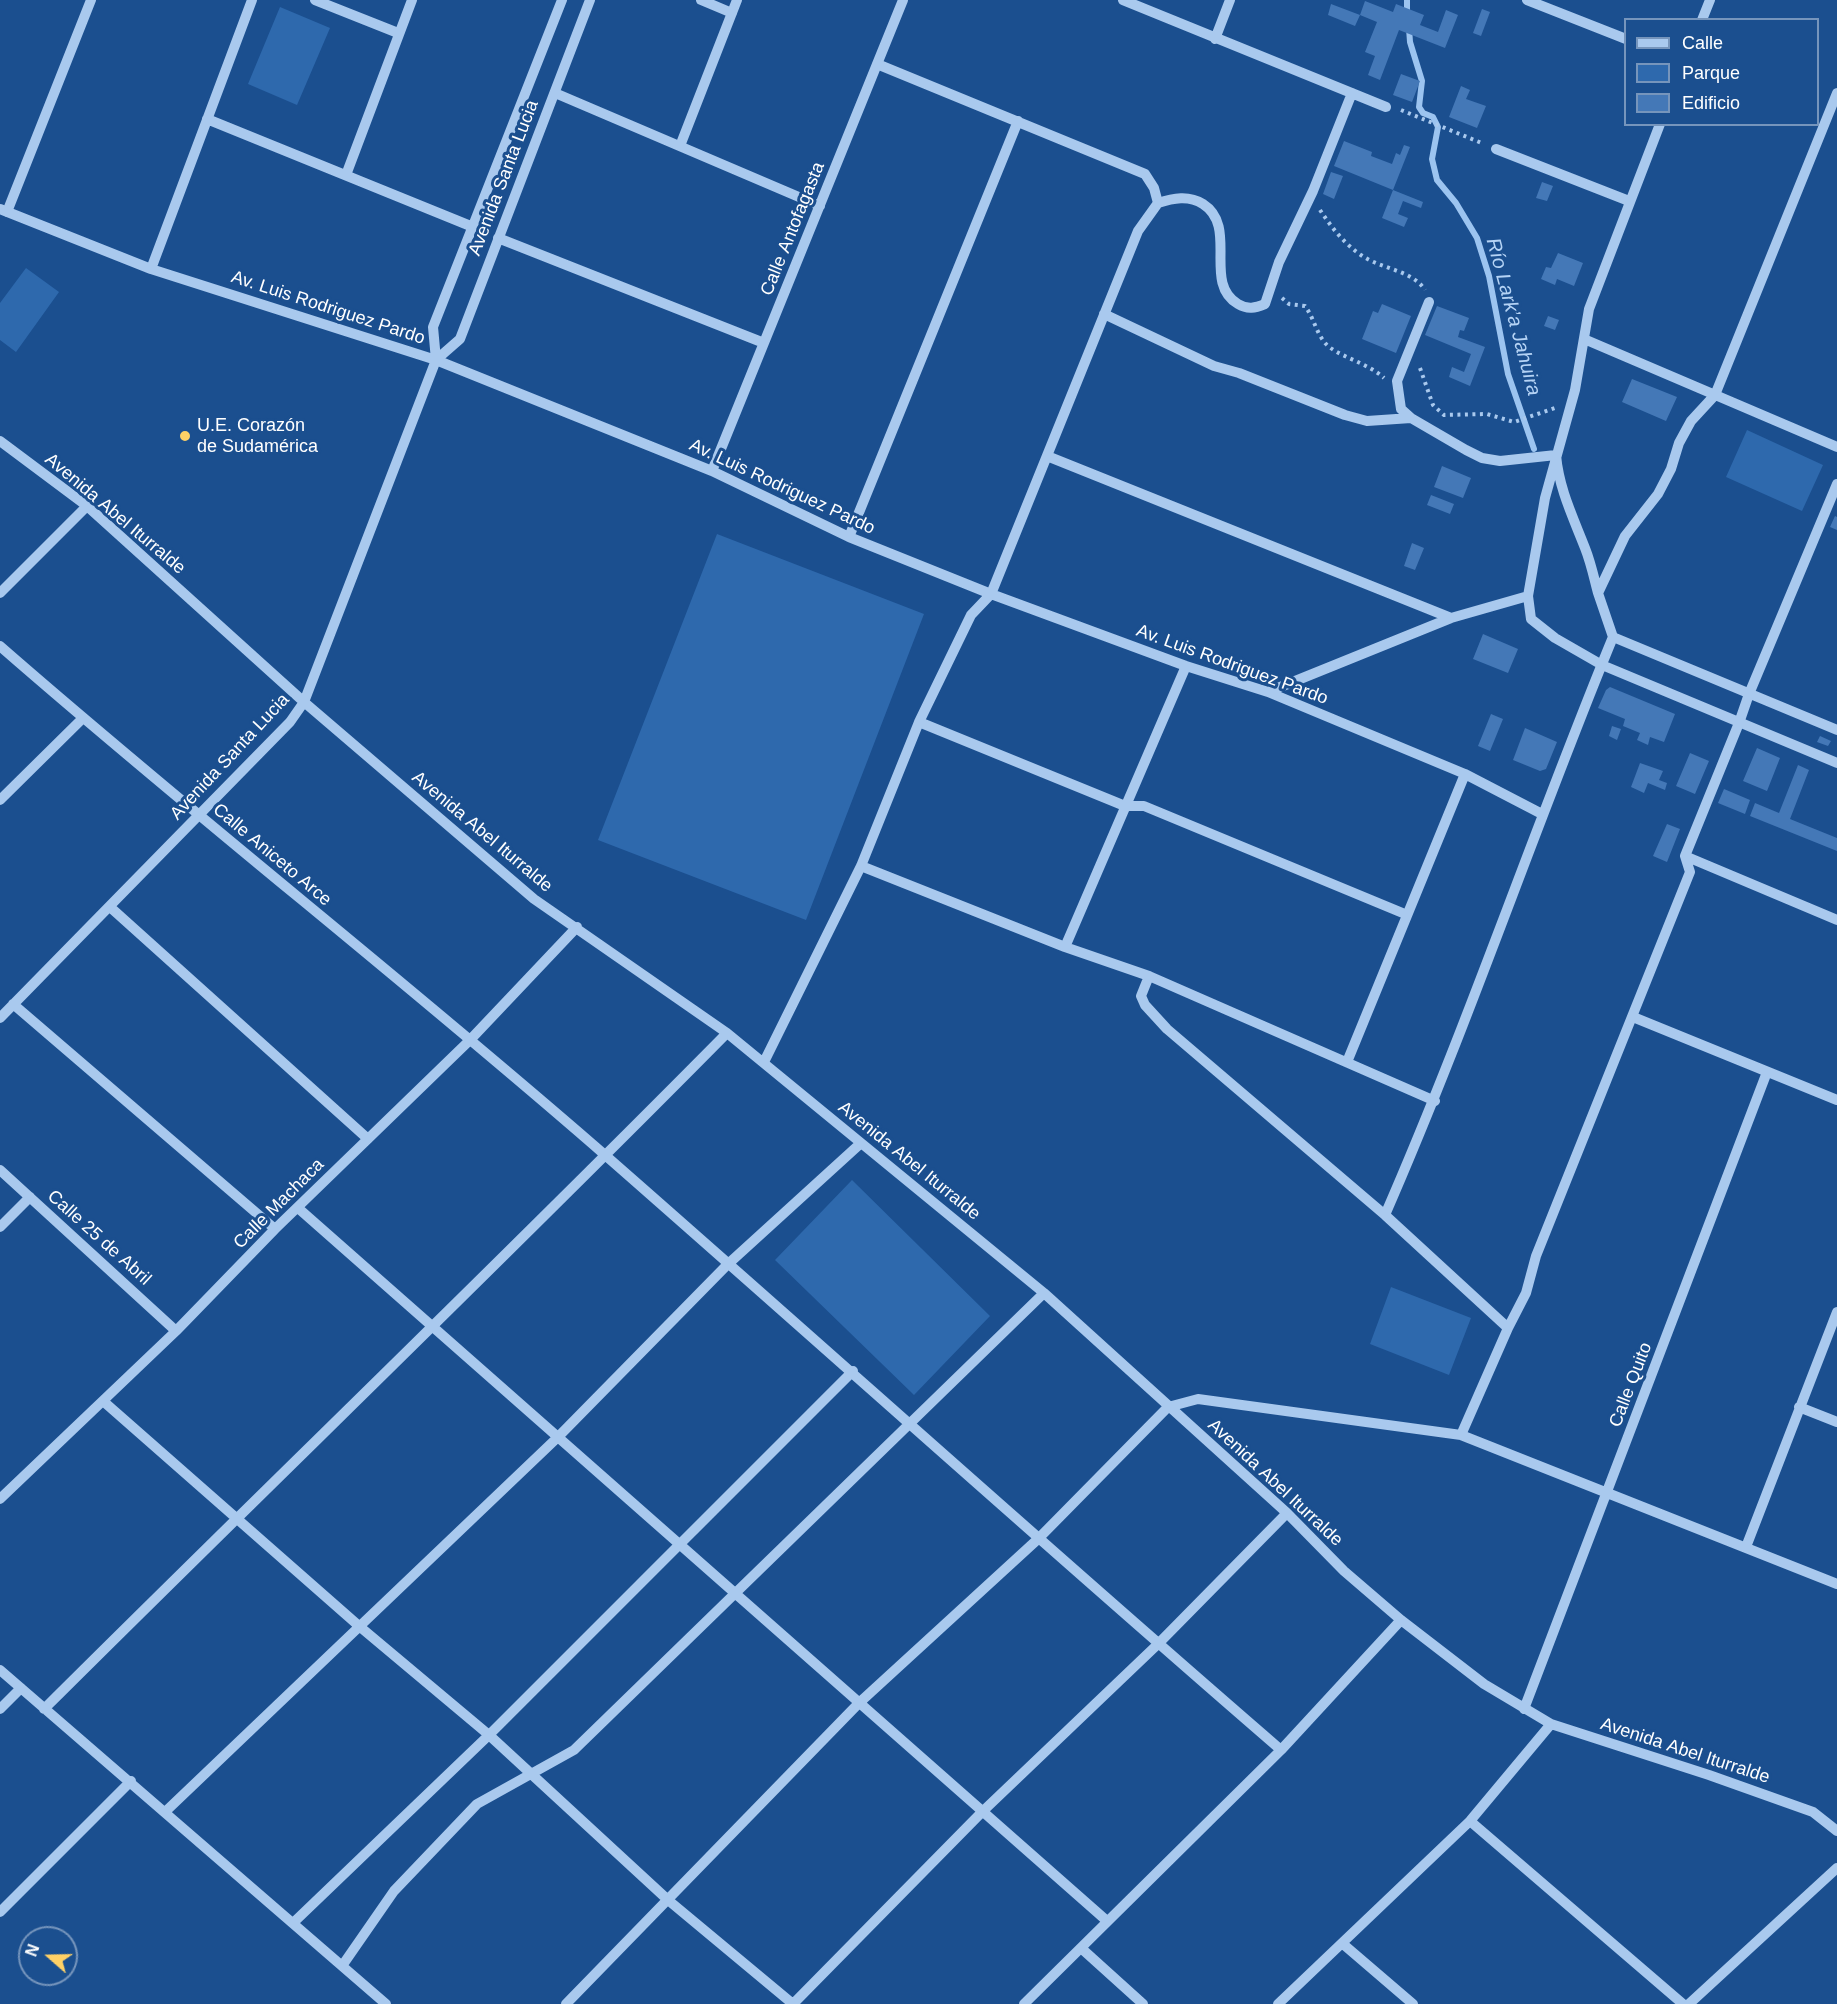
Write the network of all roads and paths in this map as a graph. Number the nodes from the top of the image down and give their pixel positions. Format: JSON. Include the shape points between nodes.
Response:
{"nodes":[{"id":1,"x":91,"y":0,"type":"edge"},
{"id":2,"x":252,"y":0,"type":"edge"},
{"id":3,"x":315,"y":0,"type":"edge"},
{"id":4,"x":412,"y":0,"type":"edge"},
{"id":5,"x":562,"y":0,"type":"edge"},
{"id":6,"x":590,"y":0,"type":"edge"},
{"id":7,"x":701,"y":0,"type":"edge"},
{"id":8,"x":737,"y":0,"type":"edge"},
{"id":9,"x":903,"y":0,"type":"edge"},
{"id":10,"x":1124,"y":0,"type":"edge"},
{"id":11,"x":1230,"y":0,"type":"edge"},
{"id":12,"x":1527,"y":0,"type":"edge"},
{"id":13,"x":1710,"y":0,"type":"edge"},
{"id":14,"x":732,"y":12,"type":"junction"},
{"id":15,"x":1703,"y":18,"type":"edge"},
{"id":16,"x":398,"y":33,"type":"junction"},
{"id":17,"x":1624,"y":38,"type":"edge"},
{"id":18,"x":1215,"y":39,"type":"junction"},
{"id":19,"x":877,"y":64,"type":"junction"},
{"id":20,"x":555,"y":93,"type":"junction"},
{"id":21,"x":1352,"y":93,"type":"junction"},
{"id":22,"x":1837,"y":93,"type":"edge"},
{"id":23,"x":1386,"y":107,"type":"joint"},
{"id":24,"x":207,"y":119,"type":"junction"},
{"id":25,"x":1018,"y":121,"type":"junction"},
{"id":26,"x":1659,"y":126,"type":"edge"},
{"id":27,"x":680,"y":146,"type":"junction"},
{"id":28,"x":1496,"y":149,"type":"joint"},
{"id":29,"x":346,"y":175,"type":"junction"},
{"id":30,"x":1314,"y":191,"type":"junction"},
{"id":31,"x":1629,"y":201,"type":"junction"},
{"id":32,"x":1158,"y":203,"type":"junction"},
{"id":33,"x":820,"y":206,"type":"junction"},
{"id":34,"x":3,"y":211,"type":"edge"},
{"id":35,"x":473,"y":227,"type":"junction"},
{"id":36,"x":498,"y":238,"type":"junction"},
{"id":37,"x":151,"y":269,"type":"junction"},
{"id":38,"x":1270,"y":288,"type":"junction"},
{"id":39,"x":1429,"y":302,"type":"joint"},
{"id":40,"x":1104,"y":314,"type":"junction"},
{"id":41,"x":1584,"y":339,"type":"junction"},
{"id":42,"x":764,"y":343,"type":"junction"},
{"id":43,"x":436,"y":360,"type":"junction"},
{"id":44,"x":1420,"y":362,"type":"dead end"},
{"id":45,"x":1397,"y":391,"type":"junction"},
{"id":46,"x":1715,"y":395,"type":"junction"},
{"id":47,"x":1535,"y":415,"type":"dead end"},
{"id":48,"x":1411,"y":418,"type":"junction"},
{"id":49,"x":0,"y":441,"type":"edge"},
{"id":50,"x":1837,"y":447,"type":"edge"},
{"id":51,"x":1556,"y":455,"type":"junction"},
{"id":52,"x":1047,"y":456,"type":"junction"},
{"id":53,"x":712,"y":471,"type":"junction"},
{"id":54,"x":1837,"y":484,"type":"edge"},
{"id":55,"x":87,"y":506,"type":"junction"},
{"id":56,"x":849,"y":537,"type":"junction"},
{"id":57,"x":0,"y":593,"type":"edge"},
{"id":58,"x":1599,"y":593,"type":"junction"},
{"id":59,"x":991,"y":594,"type":"junction"},
{"id":60,"x":1528,"y":596,"type":"junction"},
{"id":61,"x":1451,"y":618,"type":"junction"},
{"id":62,"x":1613,"y":637,"type":"junction"},
{"id":63,"x":0,"y":646,"type":"edge"},
{"id":64,"x":1602,"y":665,"type":"junction"},
{"id":65,"x":1186,"y":666,"type":"junction"},
{"id":66,"x":1268,"y":692,"type":"junction"},
{"id":67,"x":1749,"y":694,"type":"junction"},
{"id":68,"x":304,"y":702,"type":"junction"},
{"id":69,"x":82,"y":718,"type":"junction"},
{"id":70,"x":919,"y":722,"type":"junction"},
{"id":71,"x":1739,"y":723,"type":"junction"},
{"id":72,"x":1837,"y":730,"type":"edge"},
{"id":73,"x":1837,"y":763,"type":"edge"},
{"id":74,"x":1465,"y":774,"type":"junction"},
{"id":75,"x":0,"y":800,"type":"edge"},
{"id":76,"x":1125,"y":806,"type":"junction"},
{"id":77,"x":1542,"y":814,"type":"junction"},
{"id":78,"x":199,"y":816,"type":"junction"},
{"id":79,"x":1685,"y":856,"type":"junction"},
{"id":80,"x":861,"y":866,"type":"junction"},
{"id":81,"x":110,"y":907,"type":"junction"},
{"id":82,"x":1406,"y":914,"type":"junction"},
{"id":83,"x":1837,"y":920,"type":"edge"},
{"id":84,"x":577,"y":927,"type":"junction"},
{"id":85,"x":1065,"y":947,"type":"junction"},
{"id":86,"x":1149,"y":976,"type":"junction"},
{"id":87,"x":13,"y":1004,"type":"junction"},
{"id":88,"x":1633,"y":1017,"type":"junction"},
{"id":89,"x":0,"y":1018,"type":"edge"},
{"id":90,"x":727,"y":1033,"type":"junction"},
{"id":91,"x":470,"y":1040,"type":"junction"},
{"id":92,"x":764,"y":1062,"type":"junction"},
{"id":93,"x":1347,"y":1062,"type":"junction"},
{"id":94,"x":1767,"y":1072,"type":"junction"},
{"id":95,"x":1837,"y":1100,"type":"edge"},
{"id":96,"x":1435,"y":1101,"type":"junction"},
{"id":97,"x":368,"y":1139,"type":"junction"},
{"id":98,"x":861,"y":1143,"type":"junction"},
{"id":99,"x":606,"y":1156,"type":"junction"},
{"id":100,"x":0,"y":1170,"type":"edge"},
{"id":101,"x":30,"y":1197,"type":"junction"},
{"id":102,"x":298,"y":1208,"type":"junction"},
{"id":103,"x":1385,"y":1215,"type":"junction"},
{"id":104,"x":0,"y":1227,"type":"edge"},
{"id":105,"x":275,"y":1229,"type":"junction"},
{"id":106,"x":727,"y":1265,"type":"junction"},
{"id":107,"x":1044,"y":1293,"type":"junction"},
{"id":108,"x":1837,"y":1312,"type":"edge"},
{"id":109,"x":1508,"y":1328,"type":"junction"},
{"id":110,"x":433,"y":1329,"type":"junction"},
{"id":111,"x":176,"y":1331,"type":"junction"},
{"id":112,"x":853,"y":1371,"type":"junction"},
{"id":113,"x":103,"y":1401,"type":"junction"},
{"id":114,"x":1168,"y":1407,"type":"junction"},
{"id":115,"x":1799,"y":1407,"type":"junction"},
{"id":116,"x":1837,"y":1422,"type":"edge"},
{"id":117,"x":909,"y":1425,"type":"junction"},
{"id":118,"x":1461,"y":1435,"type":"junction"},
{"id":119,"x":558,"y":1437,"type":"junction"},
{"id":120,"x":1608,"y":1494,"type":"junction"},
{"id":121,"x":0,"y":1500,"type":"edge"},
{"id":122,"x":1287,"y":1513,"type":"junction"},
{"id":123,"x":236,"y":1518,"type":"junction"},
{"id":124,"x":1038,"y":1539,"type":"junction"},
{"id":125,"x":679,"y":1543,"type":"junction"},
{"id":126,"x":1746,"y":1547,"type":"junction"},
{"id":127,"x":1837,"y":1584,"type":"edge"},
{"id":128,"x":737,"y":1594,"type":"junction"},
{"id":129,"x":1401,"y":1620,"type":"junction"},
{"id":130,"x":359,"y":1626,"type":"junction"},
{"id":131,"x":1158,"y":1644,"type":"junction"},
{"id":132,"x":0,"y":1670,"type":"edge"},
{"id":133,"x":21,"y":1688,"type":"junction"},
{"id":134,"x":859,"y":1703,"type":"junction"},
{"id":135,"x":44,"y":1708,"type":"junction"},
{"id":136,"x":0,"y":1709,"type":"edge"},
{"id":137,"x":1524,"y":1709,"type":"junction"},
{"id":138,"x":1551,"y":1724,"type":"junction"},
{"id":139,"x":489,"y":1735,"type":"junction"},
{"id":140,"x":1281,"y":1750,"type":"junction"},
{"id":141,"x":533,"y":1774,"type":"junction"},
{"id":142,"x":130,"y":1781,"type":"junction"},
{"id":143,"x":165,"y":1812,"type":"junction"},
{"id":144,"x":982,"y":1812,"type":"junction"},
{"id":145,"x":1470,"y":1821,"type":"junction"},
{"id":146,"x":1837,"y":1830,"type":"edge"},
{"id":147,"x":1837,"y":1868,"type":"edge"},
{"id":148,"x":668,"y":1900,"type":"junction"},
{"id":149,"x":0,"y":1911,"type":"edge"},
{"id":150,"x":1107,"y":1921,"type":"junction"},
{"id":151,"x":293,"y":1923,"type":"junction"},
{"id":152,"x":1343,"y":1944,"type":"junction"},
{"id":153,"x":1081,"y":1948,"type":"junction"},
{"id":154,"x":342,"y":1966,"type":"junction"},
{"id":155,"x":386,"y":2004,"type":"edge"},
{"id":156,"x":566,"y":2004,"type":"edge"},
{"id":157,"x":793,"y":2004,"type":"edge"},
{"id":158,"x":1024,"y":2004,"type":"edge"},
{"id":159,"x":1143,"y":2004,"type":"edge"},
{"id":160,"x":1278,"y":2004,"type":"edge"},
{"id":161,"x":1413,"y":2004,"type":"edge"},
{"id":162,"x":1683,"y":2004,"type":"edge"},
{"id":163,"x":1689,"y":2004,"type":"edge"}],
"edges":[{"from":1,"to":34,"type":"street"},
{"from":2,"to":24,"type":"street"},
{"from":3,"to":16,"type":"street"},
{"from":4,"to":16,"type":"street"},
{"from":5,"to":35,"type":"street","name":"Avenida Santa Lucia"},
{"from":6,"to":20,"type":"street","name":"Avenida Santa Lucia"},
{"from":7,"to":14,"type":"street"},
{"from":8,"to":14,"type":"street"},
{"from":9,"to":19,"type":"street","name":"Calle Antofagasta"},
{"from":10,"to":18,"type":"street"},
{"from":11,"to":18,"type":"street"},
{"from":12,"to":17,"type":"street"},
{"from":13,"to":15,"type":"street"},
{"from":14,"to":27,"type":"street"},
{"from":16,"to":29,"type":"street"},
{"from":18,"to":21,"type":"street"},
{"from":19,"to":25,"type":"street"},
{"from":19,"to":33,"type":"street","name":"Calle Antofagasta"},
{"from":20,"to":27,"type":"street"},
{"from":20,"to":36,"type":"street","name":"Avenida Santa Lucia"},
{"from":21,"to":23,"type":"street"},
{"from":21,"to":30,"type":"street"},
{"from":22,"to":46,"type":"street"},
{"from":23,"to":28,"type":"path","via":[[1407,111],[1412,117]]},
{"from":24,"to":29,"type":"street"},
{"from":24,"to":37,"type":"street"},
{"from":25,"to":32,"type":"street","via":[[1146,174]]},
{"from":25,"to":56,"type":"street"},
{"from":26,"to":31,"type":"street"},
{"from":27,"to":33,"type":"street"},
{"from":28,"to":31,"type":"street"},
{"from":29,"to":35,"type":"street"},
{"from":30,"to":38,"type":"street"},
{"from":30,"to":39,"type":"path","via":[[1325,218],[1350,247],[1365,258],[1411,276],[1421,284]]},
{"from":31,"to":41,"type":"street","via":[[1589,309]]},
{"from":32,"to":38,"type":"street","via":[[1195,199],[1212,210],[1218,219],[1223,281],[1232,300],[1253,308],[1265,304]]},
{"from":32,"to":40,"type":"street","via":[[1137,231]]},
{"from":33,"to":42,"type":"street","name":"Calle Antofagasta"},
{"from":34,"to":37,"type":"street","name":"Av. Luis Rodriguez Pardo"},
{"from":35,"to":43,"type":"street","name":"Avenida Santa Lucia","via":[[433,327]]},
{"from":36,"to":42,"type":"street"},
{"from":36,"to":43,"type":"street","name":"Avenida Santa Lucia","via":[[460,339]]},
{"from":37,"to":43,"type":"street","name":"Av. Luis Rodriguez Pardo"},
{"from":38,"to":45,"type":"path","via":[[1289,304],[1305,306],[1333,350],[1366,365]]},
{"from":39,"to":45,"type":"street","via":[[1397,381]]},
{"from":40,"to":48,"type":"street","via":[[1214,366],[1319,407],[1367,421]]},
{"from":40,"to":52,"type":"street"},
{"from":41,"to":46,"type":"street"},
{"from":41,"to":51,"type":"street","via":[[1575,390]]},
{"from":42,"to":53,"type":"street","name":"Calle Antofagasta"},
{"from":43,"to":53,"type":"street","name":"Av. Luis Rodriguez Pardo"},
{"from":43,"to":68,"type":"street","name":"Avenida Santa Lucia"},
{"from":44,"to":47,"type":"path","via":[[1426,390],[1443,415],[1487,414],[1514,422]]},
{"from":45,"to":48,"type":"street","via":[[1401,409]]},
{"from":46,"to":50,"type":"street"},
{"from":46,"to":58,"type":"street","via":[[1691,421],[1658,494],[1625,536]]},
{"from":48,"to":51,"type":"street","via":[[1482,458],[1518,461]]},
{"from":49,"to":55,"type":"street","name":"Avenida Abel Iturralde"},
{"from":51,"to":58,"type":"street","via":[[1567,506]]},
{"from":51,"to":60,"type":"street"},
{"from":52,"to":59,"type":"street"},
{"from":52,"to":61,"type":"street"},
{"from":53,"to":56,"type":"street","name":"Av. Luis Rodriguez Pardo"},
{"from":54,"to":67,"type":"street"},
{"from":55,"to":57,"type":"street"},
{"from":55,"to":68,"type":"street","name":"Avenida Abel Iturralde"},
{"from":56,"to":59,"type":"street","name":"Av. Luis Rodriguez Pardo"},
{"from":58,"to":62,"type":"street"},
{"from":59,"to":65,"type":"street","name":"Av. Luis Rodriguez Pardo"},
{"from":59,"to":70,"type":"street","via":[[970,615]]},
{"from":60,"to":61,"type":"street"},
{"from":60,"to":64,"type":"street","via":[[1531,619]]},
{"from":61,"to":66,"type":"street"},
{"from":62,"to":64,"type":"street"},
{"from":62,"to":67,"type":"street"},
{"from":63,"to":69,"type":"street","name":"Calle Aniceto Arce"},
{"from":64,"to":71,"type":"street"},
{"from":64,"to":77,"type":"street"},
{"from":65,"to":66,"type":"street","name":"Av. Luis Rodriguez Pardo"},
{"from":65,"to":76,"type":"street"},
{"from":66,"to":74,"type":"street","name":"Av. Luis Rodriguez Pardo"},
{"from":67,"to":71,"type":"street"},
{"from":67,"to":72,"type":"street"},
{"from":68,"to":78,"type":"street","name":"Avenida Santa Lucia","via":[[290,722]]},
{"from":68,"to":84,"type":"street","name":"Avenida Abel Iturralde","via":[[534,899]]},
{"from":69,"to":75,"type":"street"},
{"from":69,"to":78,"type":"street","name":"Calle Aniceto Arce"},
{"from":70,"to":76,"type":"street"},
{"from":70,"to":80,"type":"street"},
{"from":71,"to":73,"type":"street"},
{"from":71,"to":79,"type":"street"},
{"from":74,"to":77,"type":"street","name":"Av. Luis Rodriguez Pardo"},
{"from":74,"to":82,"type":"street"},
{"from":76,"to":82,"type":"street","via":[[1144,806]]},
{"from":76,"to":85,"type":"street"},
{"from":77,"to":96,"type":"street"},
{"from":78,"to":81,"type":"street","name":"Avenida Santa Lucia"},
{"from":78,"to":91,"type":"street","name":"Calle Aniceto Arce"},
{"from":79,"to":83,"type":"street"},
{"from":79,"to":88,"type":"street","via":[[1690,872]]},
{"from":80,"to":85,"type":"street"},
{"from":80,"to":92,"type":"street"},
{"from":81,"to":87,"type":"street","name":"Avenida Santa Lucia"},
{"from":81,"to":97,"type":"street"},
{"from":82,"to":93,"type":"street"},
{"from":84,"to":90,"type":"street","name":"Avenida Abel Iturralde"},
{"from":84,"to":91,"type":"street","name":"Calle Machaca"},
{"from":85,"to":86,"type":"street"},
{"from":86,"to":93,"type":"street"},
{"from":86,"to":103,"type":"street","via":[[1141,996],[1144,1005],[1167,1029]]},
{"from":87,"to":89,"type":"street","name":"Avenida Santa Lucia"},
{"from":87,"to":105,"type":"street"},
{"from":88,"to":94,"type":"street"},
{"from":88,"to":109,"type":"street","via":[[1536,1256],[1526,1293]]},
{"from":90,"to":92,"type":"street","name":"Avenida Abel Iturralde"},
{"from":90,"to":99,"type":"street"},
{"from":91,"to":97,"type":"street","name":"Calle Machaca"},
{"from":91,"to":99,"type":"street","name":"Calle Aniceto Arce"},
{"from":92,"to":98,"type":"street","name":"Avenida Abel Iturralde"},
{"from":93,"to":96,"type":"street"},
{"from":94,"to":95,"type":"street"},
{"from":94,"to":120,"type":"street","name":"Calle Quito"},
{"from":96,"to":103,"type":"street"},
{"from":97,"to":102,"type":"street","name":"Calle Machaca"},
{"from":98,"to":106,"type":"street"},
{"from":98,"to":107,"type":"street","name":"Avenida Abel Iturralde"},
{"from":99,"to":106,"type":"street","name":"Calle Aniceto Arce"},
{"from":99,"to":110,"type":"street"},
{"from":100,"to":101,"type":"street","name":"Calle 25 de Abril"},
{"from":101,"to":104,"type":"street"},
{"from":101,"to":111,"type":"street","name":"Calle 25 de Abril"},
{"from":102,"to":105,"type":"street","name":"Calle Machaca"},
{"from":102,"to":110,"type":"street"},
{"from":103,"to":109,"type":"street"},
{"from":105,"to":111,"type":"street","name":"Calle Machaca"},
{"from":106,"to":112,"type":"street","name":"Calle Aniceto Arce"},
{"from":106,"to":119,"type":"street"},
{"from":107,"to":114,"type":"street","name":"Avenida Abel Iturralde"},
{"from":107,"to":117,"type":"street"},
{"from":108,"to":115,"type":"street"},
{"from":109,"to":118,"type":"street"},
{"from":110,"to":119,"type":"street"},
{"from":110,"to":123,"type":"street"},
{"from":111,"to":113,"type":"street","name":"Calle Machaca"},
{"from":112,"to":117,"type":"street","name":"Calle Aniceto Arce"},
{"from":112,"to":125,"type":"street"},
{"from":113,"to":121,"type":"street","name":"Calle Machaca"},
{"from":113,"to":123,"type":"street"},
{"from":114,"to":118,"type":"street","via":[[1198,1399]]},
{"from":114,"to":122,"type":"street","name":"Avenida Abel Iturralde"},
{"from":114,"to":124,"type":"street"},
{"from":115,"to":116,"type":"street"},
{"from":115,"to":126,"type":"street"},
{"from":117,"to":124,"type":"street","name":"Calle Aniceto Arce"},
{"from":117,"to":128,"type":"street"},
{"from":118,"to":120,"type":"street"},
{"from":119,"to":125,"type":"street"},
{"from":119,"to":130,"type":"street"},
{"from":120,"to":126,"type":"street"},
{"from":120,"to":137,"type":"street","name":"Calle Quito"},
{"from":122,"to":129,"type":"street","name":"Avenida Abel Iturralde","via":[[1344,1571]]},
{"from":122,"to":131,"type":"street"},
{"from":123,"to":130,"type":"street"},
{"from":123,"to":135,"type":"street"},
{"from":124,"to":131,"type":"street","name":"Calle Aniceto Arce"},
{"from":124,"to":134,"type":"street"},
{"from":125,"to":128,"type":"street"},
{"from":125,"to":139,"type":"street"},
{"from":126,"to":127,"type":"street"},
{"from":128,"to":134,"type":"street"},
{"from":128,"to":141,"type":"street","via":[[574,1750]]},
{"from":129,"to":137,"type":"street","name":"Avenida Abel Iturralde","via":[[1484,1684]]},
{"from":129,"to":140,"type":"street"},
{"from":130,"to":139,"type":"street"},
{"from":130,"to":143,"type":"street"},
{"from":131,"to":140,"type":"street","name":"Calle Aniceto Arce"},
{"from":131,"to":144,"type":"street"},
{"from":132,"to":133,"type":"street"},
{"from":133,"to":135,"type":"street"},
{"from":133,"to":136,"type":"street"},
{"from":134,"to":144,"type":"street"},
{"from":134,"to":148,"type":"street"},
{"from":135,"to":142,"type":"street"},
{"from":137,"to":138,"type":"street","name":"Avenida Abel Iturralde"},
{"from":138,"to":145,"type":"street"},
{"from":138,"to":146,"type":"street","name":"Avenida Abel Iturralde","via":[[1813,1812]]},
{"from":139,"to":141,"type":"street"},
{"from":139,"to":151,"type":"street"},
{"from":140,"to":150,"type":"street"},
{"from":141,"to":148,"type":"street"},
{"from":141,"to":154,"type":"street","via":[[477,1804],[394,1891]]},
{"from":142,"to":143,"type":"street"},
{"from":142,"to":149,"type":"street"},
{"from":143,"to":151,"type":"street"},
{"from":144,"to":150,"type":"street"},
{"from":144,"to":157,"type":"street"},
{"from":145,"to":152,"type":"street"},
{"from":145,"to":162,"type":"street"},
{"from":147,"to":163,"type":"street"},
{"from":148,"to":156,"type":"street"},
{"from":148,"to":157,"type":"street"},
{"from":150,"to":153,"type":"street"},
{"from":151,"to":154,"type":"street"},
{"from":152,"to":160,"type":"street"},
{"from":152,"to":161,"type":"street"},
{"from":153,"to":158,"type":"street"},
{"from":153,"to":159,"type":"street"},
{"from":154,"to":155,"type":"street"}]}
